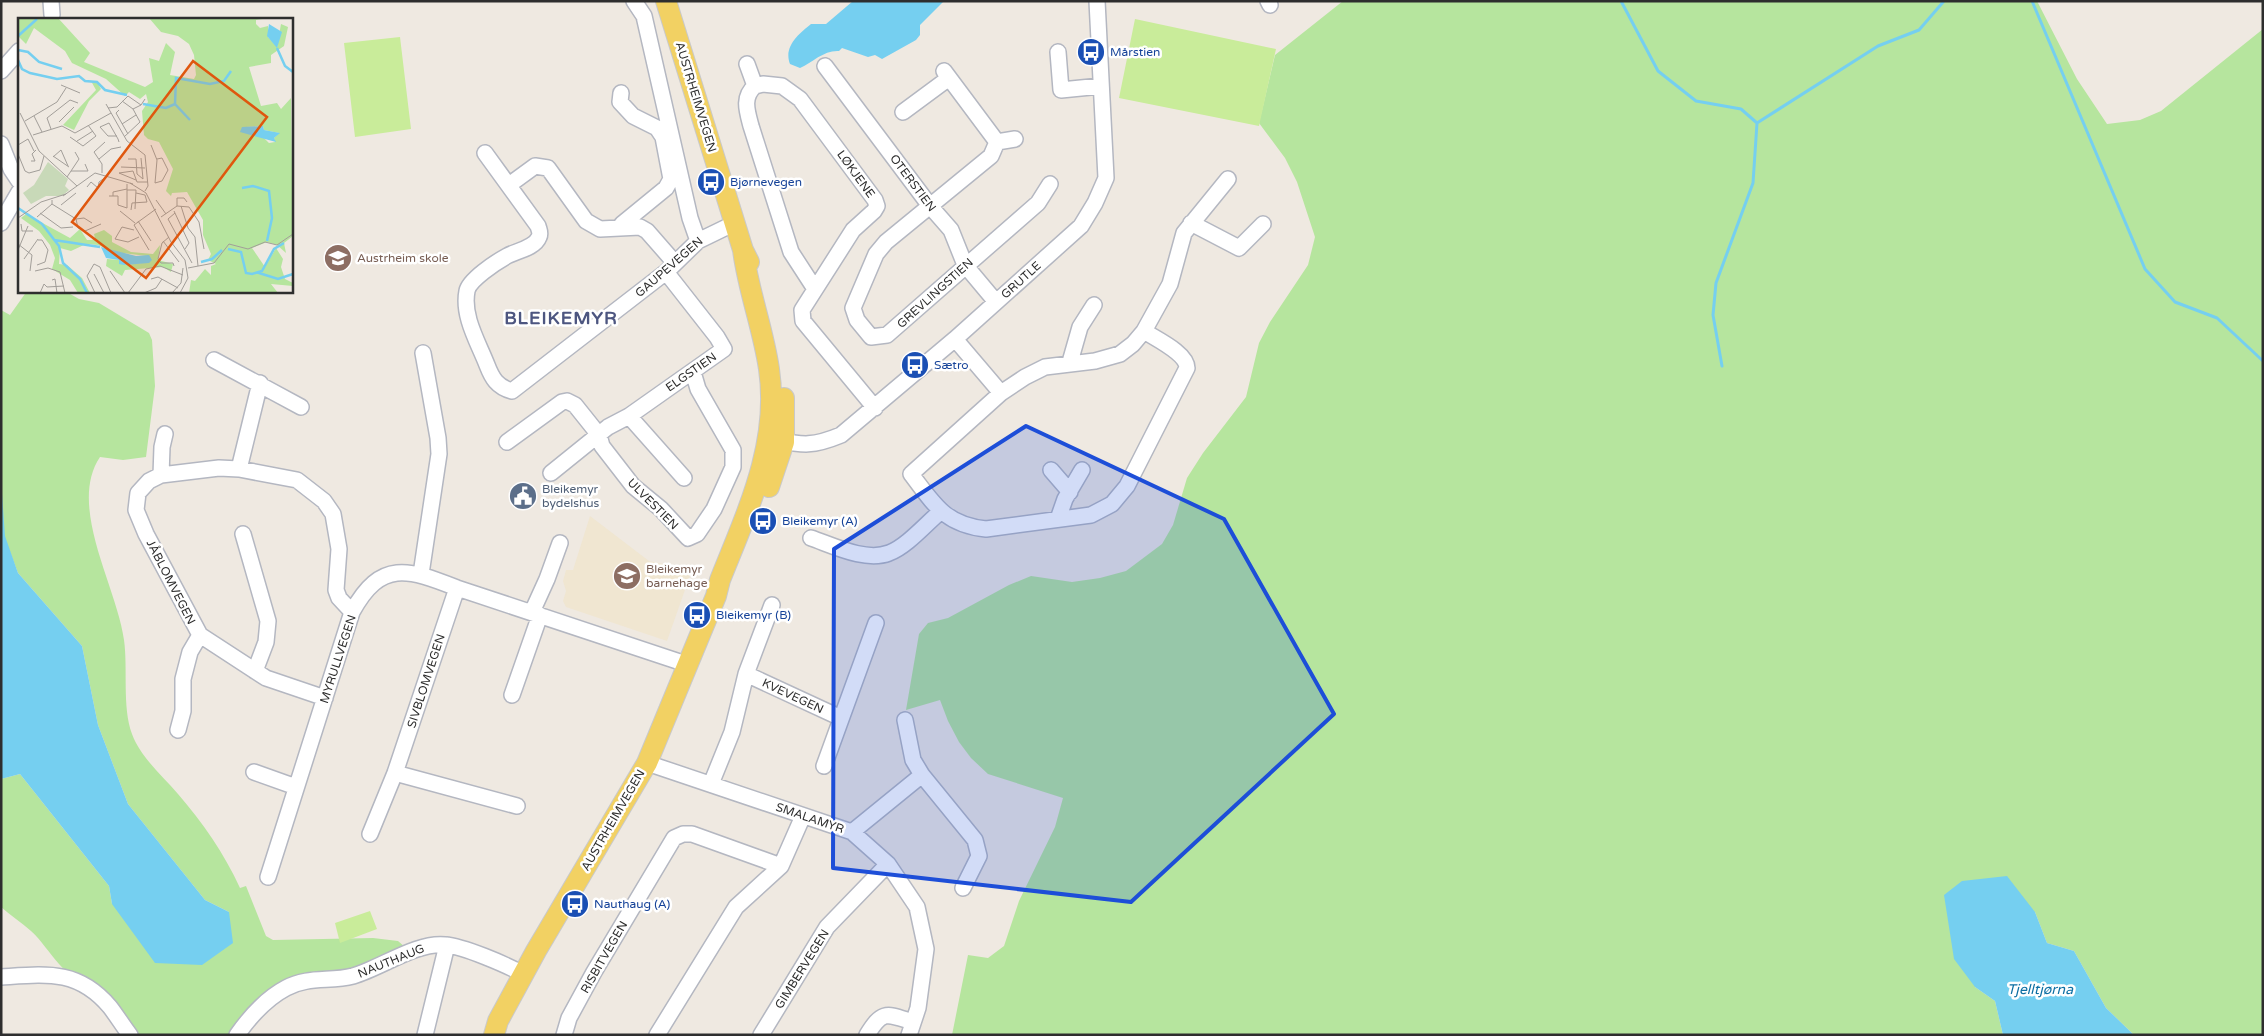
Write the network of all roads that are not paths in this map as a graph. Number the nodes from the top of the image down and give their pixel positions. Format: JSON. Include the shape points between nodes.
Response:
{"nodes":[{"id":1,"x":634,"y":1,"type":"edge"},
{"id":2,"x":666,"y":1,"type":"edge"},
{"id":3,"x":1097,"y":1,"type":"edge"},
{"id":4,"x":18,"y":52,"type":"edge"},
{"id":5,"x":1058,"y":52,"type":"dead end"},
{"id":6,"x":747,"y":64,"type":"dead end"},
{"id":7,"x":826,"y":66,"type":"dead end"},
{"id":8,"x":1,"y":71,"type":"edge"},
{"id":9,"x":755,"y":86,"type":"junction"},
{"id":10,"x":1101,"y":86,"type":"junction"},
{"id":11,"x":621,"y":92,"type":"dead end"},
{"id":12,"x":903,"y":112,"type":"dead end"},
{"id":13,"x":1015,"y":140,"type":"dead end"},
{"id":14,"x":997,"y":142,"type":"junction"},
{"id":15,"x":1,"y":144,"type":"edge"},
{"id":16,"x":485,"y":153,"type":"dead end"},
{"id":17,"x":1228,"y":179,"type":"dead end"},
{"id":18,"x":18,"y":180,"type":"edge"},
{"id":19,"x":1050,"y":184,"type":"dead end"},
{"id":20,"x":509,"y":185,"type":"junction"},
{"id":21,"x":18,"y":194,"type":"edge"},
{"id":22,"x":930,"y":206,"type":"junction"},
{"id":23,"x":1,"y":223,"type":"edge"},
{"id":24,"x":735,"y":223,"type":"junction"},
{"id":25,"x":1191,"y":223,"type":"junction"},
{"id":26,"x":1263,"y":224,"type":"dead end"},
{"id":27,"x":622,"y":228,"type":"junction"},
{"id":28,"x":698,"y":241,"type":"junction"},
{"id":29,"x":965,"y":265,"type":"junction"},
{"id":30,"x":670,"y":268,"type":"junction"},
{"id":31,"x":814,"y":289,"type":"junction"},
{"id":32,"x":996,"y":302,"type":"junction"},
{"id":33,"x":1094,"y":305,"type":"dead end"},
{"id":34,"x":1144,"y":331,"type":"junction"},
{"id":35,"x":955,"y":339,"type":"junction"},
{"id":36,"x":423,"y":353,"type":"dead end"},
{"id":37,"x":214,"y":360,"type":"dead end"},
{"id":38,"x":1070,"y":362,"type":"junction"},
{"id":39,"x":693,"y":372,"type":"junction"},
{"id":40,"x":260,"y":384,"type":"junction"},
{"id":41,"x":1000,"y":394,"type":"junction"},
{"id":42,"x":301,"y":407,"type":"dead end"},
{"id":43,"x":874,"y":408,"type":"junction"},
{"id":44,"x":629,"y":416,"type":"junction"},
{"id":45,"x":165,"y":434,"type":"dead end"},
{"id":46,"x":599,"y":435,"type":"junction"},
{"id":47,"x":776,"y":440,"type":"junction"},
{"id":48,"x":507,"y":442,"type":"dead end"},
{"id":49,"x":239,"y":469,"type":"junction"},
{"id":50,"x":1050,"y":470,"type":"dead end"},
{"id":51,"x":1082,"y":470,"type":"dead end"},
{"id":52,"x":551,"y":473,"type":"dead end"},
{"id":53,"x":161,"y":476,"type":"junction"},
{"id":54,"x":684,"y":478,"type":"dead end"},
{"id":55,"x":1070,"y":492,"type":"junction"},
{"id":56,"x":940,"y":512,"type":"junction"},
{"id":57,"x":1058,"y":519,"type":"junction"},
{"id":58,"x":243,"y":534,"type":"dead end"},
{"id":59,"x":811,"y":538,"type":"dead end"},
{"id":60,"x":560,"y":543,"type":"dead end"},
{"id":61,"x":421,"y":574,"type":"junction"},
{"id":62,"x":457,"y":588,"type":"junction"},
{"id":63,"x":772,"y":604,"type":"dead end"},
{"id":64,"x":352,"y":612,"type":"junction"},
{"id":65,"x":536,"y":613,"type":"junction"},
{"id":66,"x":876,"y":623,"type":"dead end"},
{"id":67,"x":200,"y":636,"type":"junction"},
{"id":68,"x":689,"y":665,"type":"junction"},
{"id":69,"x":254,"y":671,"type":"junction"},
{"id":70,"x":746,"y":674,"type":"junction"},
{"id":71,"x":512,"y":695,"type":"dead end"},
{"id":72,"x":325,"y":698,"type":"junction"},
{"id":73,"x":841,"y":718,"type":"junction"},
{"id":74,"x":905,"y":720,"type":"dead end"},
{"id":75,"x":178,"y":730,"type":"dead end"},
{"id":76,"x":647,"y":763,"type":"junction"},
{"id":77,"x":824,"y":766,"type":"dead end"},
{"id":78,"x":254,"y":772,"type":"dead end"},
{"id":79,"x":395,"y":773,"type":"junction"},
{"id":80,"x":922,"y":775,"type":"junction"},
{"id":81,"x":711,"y":784,"type":"junction"},
{"id":82,"x":296,"y":787,"type":"junction"},
{"id":83,"x":517,"y":806,"type":"dead end"},
{"id":84,"x":803,"y":816,"type":"junction"},
{"id":85,"x":852,"y":832,"type":"junction"},
{"id":86,"x":370,"y":834,"type":"dead end"},
{"id":87,"x":888,"y":864,"type":"junction"},
{"id":88,"x":781,"y":866,"type":"junction"},
{"id":89,"x":268,"y":876,"type":"dead end"},
{"id":90,"x":963,"y":888,"type":"dead end"},
{"id":91,"x":446,"y":944,"type":"junction"},
{"id":92,"x":523,"y":974,"type":"junction"},
{"id":93,"x":1,"y":976,"type":"edge"},
{"id":94,"x":660,"y":1029,"type":"edge"},
{"id":95,"x":911,"y":1029,"type":"edge"},
{"id":96,"x":130,"y":1035,"type":"edge"},
{"id":97,"x":237,"y":1035,"type":"edge"},
{"id":98,"x":425,"y":1035,"type":"edge"},
{"id":99,"x":494,"y":1035,"type":"edge"},
{"id":100,"x":564,"y":1035,"type":"edge"},
{"id":101,"x":761,"y":1035,"type":"edge"},
{"id":102,"x":867,"y":1035,"type":"edge"}],
"edges":[{"from":1,"to":28,"type":"street","via":[[644,16]]},
{"from":2,"to":24,"type":"main road","name":"AUSTRHEIMVEGEN"},
{"from":3,"to":10,"type":"street","name":"GRUTLE"},
{"from":4,"to":8,"type":"street"},
{"from":5,"to":10,"type":"street","via":[[1061,90]]},
{"from":6,"to":9,"type":"street"},
{"from":7,"to":22,"type":"street","name":"OTERSTIEN"},
{"from":9,"to":31,"type":"street","via":[[747,96],[746,104],[751,126],[791,252]]},
{"from":9,"to":31,"type":"street","name":"LØKJENE","via":[[782,86],[800,99],[877,206],[853,230]]},
{"from":10,"to":32,"type":"street","name":"GRUTLE","via":[[1106,178],[1095,203],[1081,226]]},
{"from":11,"to":27,"type":"street","via":[[620,102],[633,116],[656,128],[663,137],[671,179],[666,188],[622,224]]},
{"from":12,"to":14,"type":"street","via":[[947,75]]},
{"from":13,"to":14,"type":"street"},
{"from":14,"to":22,"type":"street","name":"GREVLINGSTIEN","via":[[991,156]]},
{"from":15,"to":18,"type":"street"},
{"from":16,"to":20,"type":"street"},
{"from":17,"to":25,"type":"street"},
{"from":19,"to":29,"type":"street","name":"GREVLINGSTIEN","via":[[1038,203]]},
{"from":20,"to":27,"type":"street","via":[[535,166],[548,168],[586,221],[600,229]]},
{"from":20,"to":30,"type":"street","name":"GAUPEVEGEN","via":[[538,226],[539,238],[474,280],[467,290],[466,300],[469,321],[492,377],[502,388],[512,391]]},
{"from":21,"to":23,"type":"street"},
{"from":22,"to":29,"type":"street","name":"OTERSTIEN","via":[[951,230]]},
{"from":22,"to":29,"type":"street","name":"GREVLINGSTIEN","via":[[876,254],[853,308],[857,320],[871,337],[888,335]]},
{"from":24,"to":28,"type":"street","name":"GAUPEVEGEN"},
{"from":24,"to":47,"type":"main road","name":"AUSTRHEIMVEGEN","via":[[780,361],[785,402]]},
{"from":25,"to":26,"type":"street","via":[[1239,248]]},
{"from":25,"to":34,"type":"street","via":[[1178,250],[1170,284]]},
{"from":27,"to":30,"type":"street","via":[[640,227],[647,231]]},
{"from":28,"to":30,"type":"street","name":"GAUPEVEGEN"},
{"from":29,"to":32,"type":"street","name":"OTERSTIEN"},
{"from":30,"to":39,"type":"street","name":"ELGSTIEN","via":[[724,349]]},
{"from":31,"to":43,"type":"street","name":"LØKJENE","via":[[802,310],[803,321]]},
{"from":32,"to":35,"type":"street","name":"GRUTLE"},
{"from":33,"to":38,"type":"street","via":[[1080,327]]},
{"from":34,"to":38,"type":"street","via":[[1120,354],[1095,361]]},
{"from":34,"to":57,"type":"street","via":[[1186,359],[1185,375],[1127,486],[1112,504],[1091,514]]},
{"from":35,"to":41,"type":"street"},
{"from":35,"to":43,"type":"street","name":"GRUTLE"},
{"from":36,"to":61,"type":"street","via":[[439,454]]},
{"from":37,"to":40,"type":"street"},
{"from":38,"to":41,"type":"street","via":[[1044,367]]},
{"from":39,"to":44,"type":"street","name":"ELGSTIEN"},
{"from":39,"to":46,"type":"street","name":"ULVESTIEN","via":[[698,389],[733,450],[733,467],[723,491],[697,534],[688,538],[681,533],[661,509],[633,486],[602,446]]},
{"from":40,"to":42,"type":"street"},
{"from":40,"to":49,"type":"street"},
{"from":41,"to":56,"type":"street","via":[[911,474]]},
{"from":43,"to":47,"type":"street","name":"GRUTLE","via":[[841,435],[825,442],[808,445]]},
{"from":44,"to":46,"type":"street","name":"ELGSTIEN"},
{"from":44,"to":54,"type":"street"},
{"from":45,"to":53,"type":"street"},
{"from":46,"to":48,"type":"street","name":"ULVESTIEN","via":[[575,405],[567,401]]},
{"from":46,"to":52,"type":"street","name":"ELGSTIEN"},
{"from":47,"to":68,"type":"main road","name":"AUSTRHEIMVEGEN","via":[[771,482],[726,584],[716,596]]},
{"from":49,"to":53,"type":"street","name":"JÅBLOMVEGEN","via":[[219,468]]},
{"from":49,"to":64,"type":"street","name":"JÅBLOMVEGEN","via":[[296,480],[324,501],[333,514],[337,529],[336,590]]},
{"from":50,"to":55,"type":"street"},
{"from":51,"to":55,"type":"street"},
{"from":53,"to":67,"type":"street","name":"JÅBLOMVEGEN","via":[[149,481],[138,493],[136,510]]},
{"from":55,"to":57,"type":"street"},
{"from":56,"to":57,"type":"street","via":[[962,525],[986,529]]},
{"from":56,"to":59,"type":"street","via":[[889,554],[868,555]]},
{"from":58,"to":69,"type":"street","via":[[268,621],[266,642]]},
{"from":60,"to":65,"type":"street"},
{"from":61,"to":62,"type":"street","name":"MYRULLVEGEN"},
{"from":61,"to":64,"type":"street","name":"MYRULLVEGEN","via":[[391,574],[361,595]]},
{"from":62,"to":65,"type":"street","name":"MYRULLVEGEN"},
{"from":62,"to":79,"type":"street","name":"SIVBLOMVEGEN"},
{"from":63,"to":70,"type":"street","name":"KVEVEGEN"},
{"from":64,"to":72,"type":"street","name":"MYRULLVEGEN"},
{"from":65,"to":68,"type":"street","name":"MYRULLVEGEN"},
{"from":65,"to":71,"type":"street"},
{"from":66,"to":73,"type":"street"},
{"from":67,"to":69,"type":"street","name":"JÅBLOMVEGEN"},
{"from":67,"to":75,"type":"street","via":[[190,652],[183,679],[183,711]]},
{"from":68,"to":76,"type":"main road","name":"AUSTRHEIMVEGEN"},
{"from":69,"to":72,"type":"street","name":"JÅBLOMVEGEN"},
{"from":70,"to":73,"type":"street","name":"KVEVEGEN"},
{"from":70,"to":81,"type":"street","name":"KVEVEGEN","via":[[732,732]]},
{"from":72,"to":82,"type":"street","name":"MYRULLVEGEN"},
{"from":73,"to":77,"type":"street"},
{"from":74,"to":80,"type":"street","via":[[913,760]]},
{"from":76,"to":81,"type":"street","name":"SMALAMYR"},
{"from":76,"to":92,"type":"main road","name":"AUSTRHEIMVEGEN"},
{"from":78,"to":82,"type":"street"},
{"from":79,"to":83,"type":"street"},
{"from":79,"to":86,"type":"street","name":"SIVBLOMVEGEN"},
{"from":80,"to":85,"type":"street"},
{"from":80,"to":90,"type":"street","via":[[975,840],[979,856]]},
{"from":81,"to":84,"type":"street","name":"SMALAMYR"},
{"from":82,"to":89,"type":"street","name":"MYRULLVEGEN"},
{"from":84,"to":85,"type":"street","name":"SMALAMYR"},
{"from":84,"to":88,"type":"street"},
{"from":85,"to":87,"type":"street","name":"SMALAMYR"},
{"from":87,"to":95,"type":"street","name":"SMALAMYR","via":[[917,907],[926,949],[918,1008]]},
{"from":87,"to":101,"type":"street","name":"GIMBERVEGEN","via":[[827,927]]},
{"from":88,"to":94,"type":"street","via":[[736,907]]},
{"from":88,"to":100,"type":"street","name":"RISBITVEGEN","via":[[692,834],[674,838],[594,972],[569,1018]]},
{"from":91,"to":92,"type":"street","name":"NAUTHAUG"},
{"from":91,"to":97,"type":"street","name":"NAUTHAUG","via":[[426,946],[351,976],[301,981],[284,989]]},
{"from":91,"to":98,"type":"street","name":"NAUTHAUG"},
{"from":92,"to":99,"type":"main road","name":"AUSTRHEIMVEGEN"},
{"from":93,"to":96,"type":"street","via":[[42,974],[66,976],[81,982],[98,995]]},
{"from":95,"to":102,"type":"street","name":"SMALAMYR","via":[[884,1016],[878,1018]]}]}
